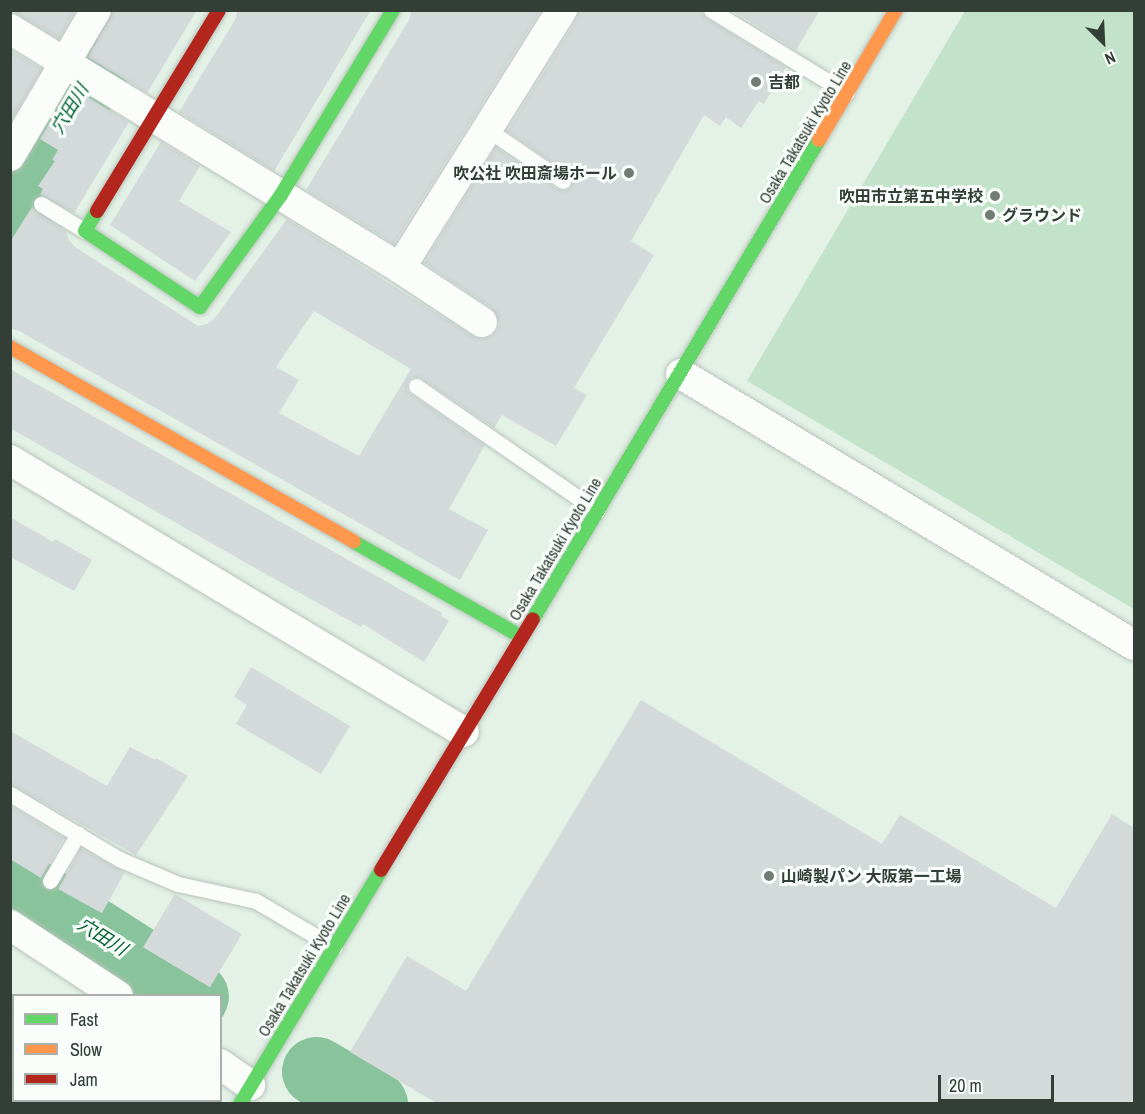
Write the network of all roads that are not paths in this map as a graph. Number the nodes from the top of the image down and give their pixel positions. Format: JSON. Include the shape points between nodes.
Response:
{"nodes":[{"id":1,"x":96,"y":10,"type":"edge"},
{"id":2,"x":219,"y":10,"type":"edge"},
{"id":3,"x":393,"y":10,"type":"edge"},
{"id":4,"x":562,"y":10,"type":"edge"},
{"id":5,"x":711,"y":10,"type":"edge"},
{"id":6,"x":896,"y":10,"type":"edge"},
{"id":7,"x":10,"y":29,"type":"edge"},
{"id":8,"x":65,"y":63,"type":"junction"},
{"id":9,"x":847,"y":93,"type":"junction"},
{"id":10,"x":153,"y":119,"type":"junction"},
{"id":11,"x":487,"y":129,"type":"junction"},
{"id":12,"x":10,"y":156,"type":"edge"},
{"id":13,"x":563,"y":181,"type":"dead end"},
{"id":14,"x":281,"y":195,"type":"junction"},
{"id":15,"x":41,"y":204,"type":"dead end"},
{"id":16,"x":85,"y":231,"type":"junction"},
{"id":17,"x":400,"y":268,"type":"junction"},
{"id":18,"x":482,"y":322,"type":"dead end"},
{"id":19,"x":10,"y":347,"type":"edge"},
{"id":20,"x":681,"y":374,"type":"junction"},
{"id":21,"x":416,"y":386,"type":"dead end"},
{"id":22,"x":10,"y":460,"type":"edge"},
{"id":23,"x":597,"y":511,"type":"junction"},
{"id":24,"x":522,"y":637,"type":"junction"},
{"id":25,"x":1134,"y":645,"type":"edge"},
{"id":26,"x":464,"y":732,"type":"junction"},
{"id":27,"x":10,"y":794,"type":"edge"},
{"id":28,"x":78,"y":834,"type":"junction"},
{"id":29,"x":50,"y":881,"type":"dead end"},
{"id":30,"x":10,"y":926,"type":"edge"},
{"id":31,"x":334,"y":947,"type":"junction"},
{"id":32,"x":115,"y":994,"type":"edge"},
{"id":33,"x":222,"y":1066,"type":"edge"},
{"id":34,"x":245,"y":1094,"type":"edge"}],
"edges":[{"from":1,"to":8,"type":"street"},
{"from":2,"to":10,"type":"street"},
{"from":3,"to":14,"type":"street"},
{"from":4,"to":11,"type":"street"},
{"from":5,"to":9,"type":"lane"},
{"from":6,"to":9,"type":"street","name":"Osaka Takatsuki Kyoto Line"},
{"from":7,"to":8,"type":"street"},
{"from":8,"to":10,"type":"street"},
{"from":8,"to":12,"type":"street"},
{"from":9,"to":20,"type":"street","name":"Osaka Takatsuki Kyoto Line"},
{"from":10,"to":14,"type":"street"},
{"from":10,"to":16,"type":"street"},
{"from":11,"to":13,"type":"lane"},
{"from":11,"to":17,"type":"street"},
{"from":14,"to":16,"type":"street","via":[[200,307]]},
{"from":14,"to":17,"type":"street"},
{"from":15,"to":16,"type":"lane"},
{"from":17,"to":18,"type":"street"},
{"from":19,"to":24,"type":"street"},
{"from":20,"to":23,"type":"street","name":"Osaka Takatsuki Kyoto Line"},
{"from":20,"to":25,"type":"street"},
{"from":21,"to":23,"type":"lane"},
{"from":22,"to":26,"type":"street"},
{"from":23,"to":24,"type":"street","name":"Osaka Takatsuki Kyoto Line"},
{"from":24,"to":26,"type":"street","name":"Osaka Takatsuki Kyoto Line"},
{"from":26,"to":31,"type":"street","name":"Osaka Takatsuki Kyoto Line"},
{"from":27,"to":28,"type":"lane"},
{"from":28,"to":29,"type":"lane"},
{"from":28,"to":31,"type":"lane","via":[[119,859],[178,884],[256,901]]},
{"from":30,"to":32,"type":"street"},
{"from":31,"to":34,"type":"street","name":"Osaka Takatsuki Kyoto Line"},
{"from":33,"to":34,"type":"street"}]}
